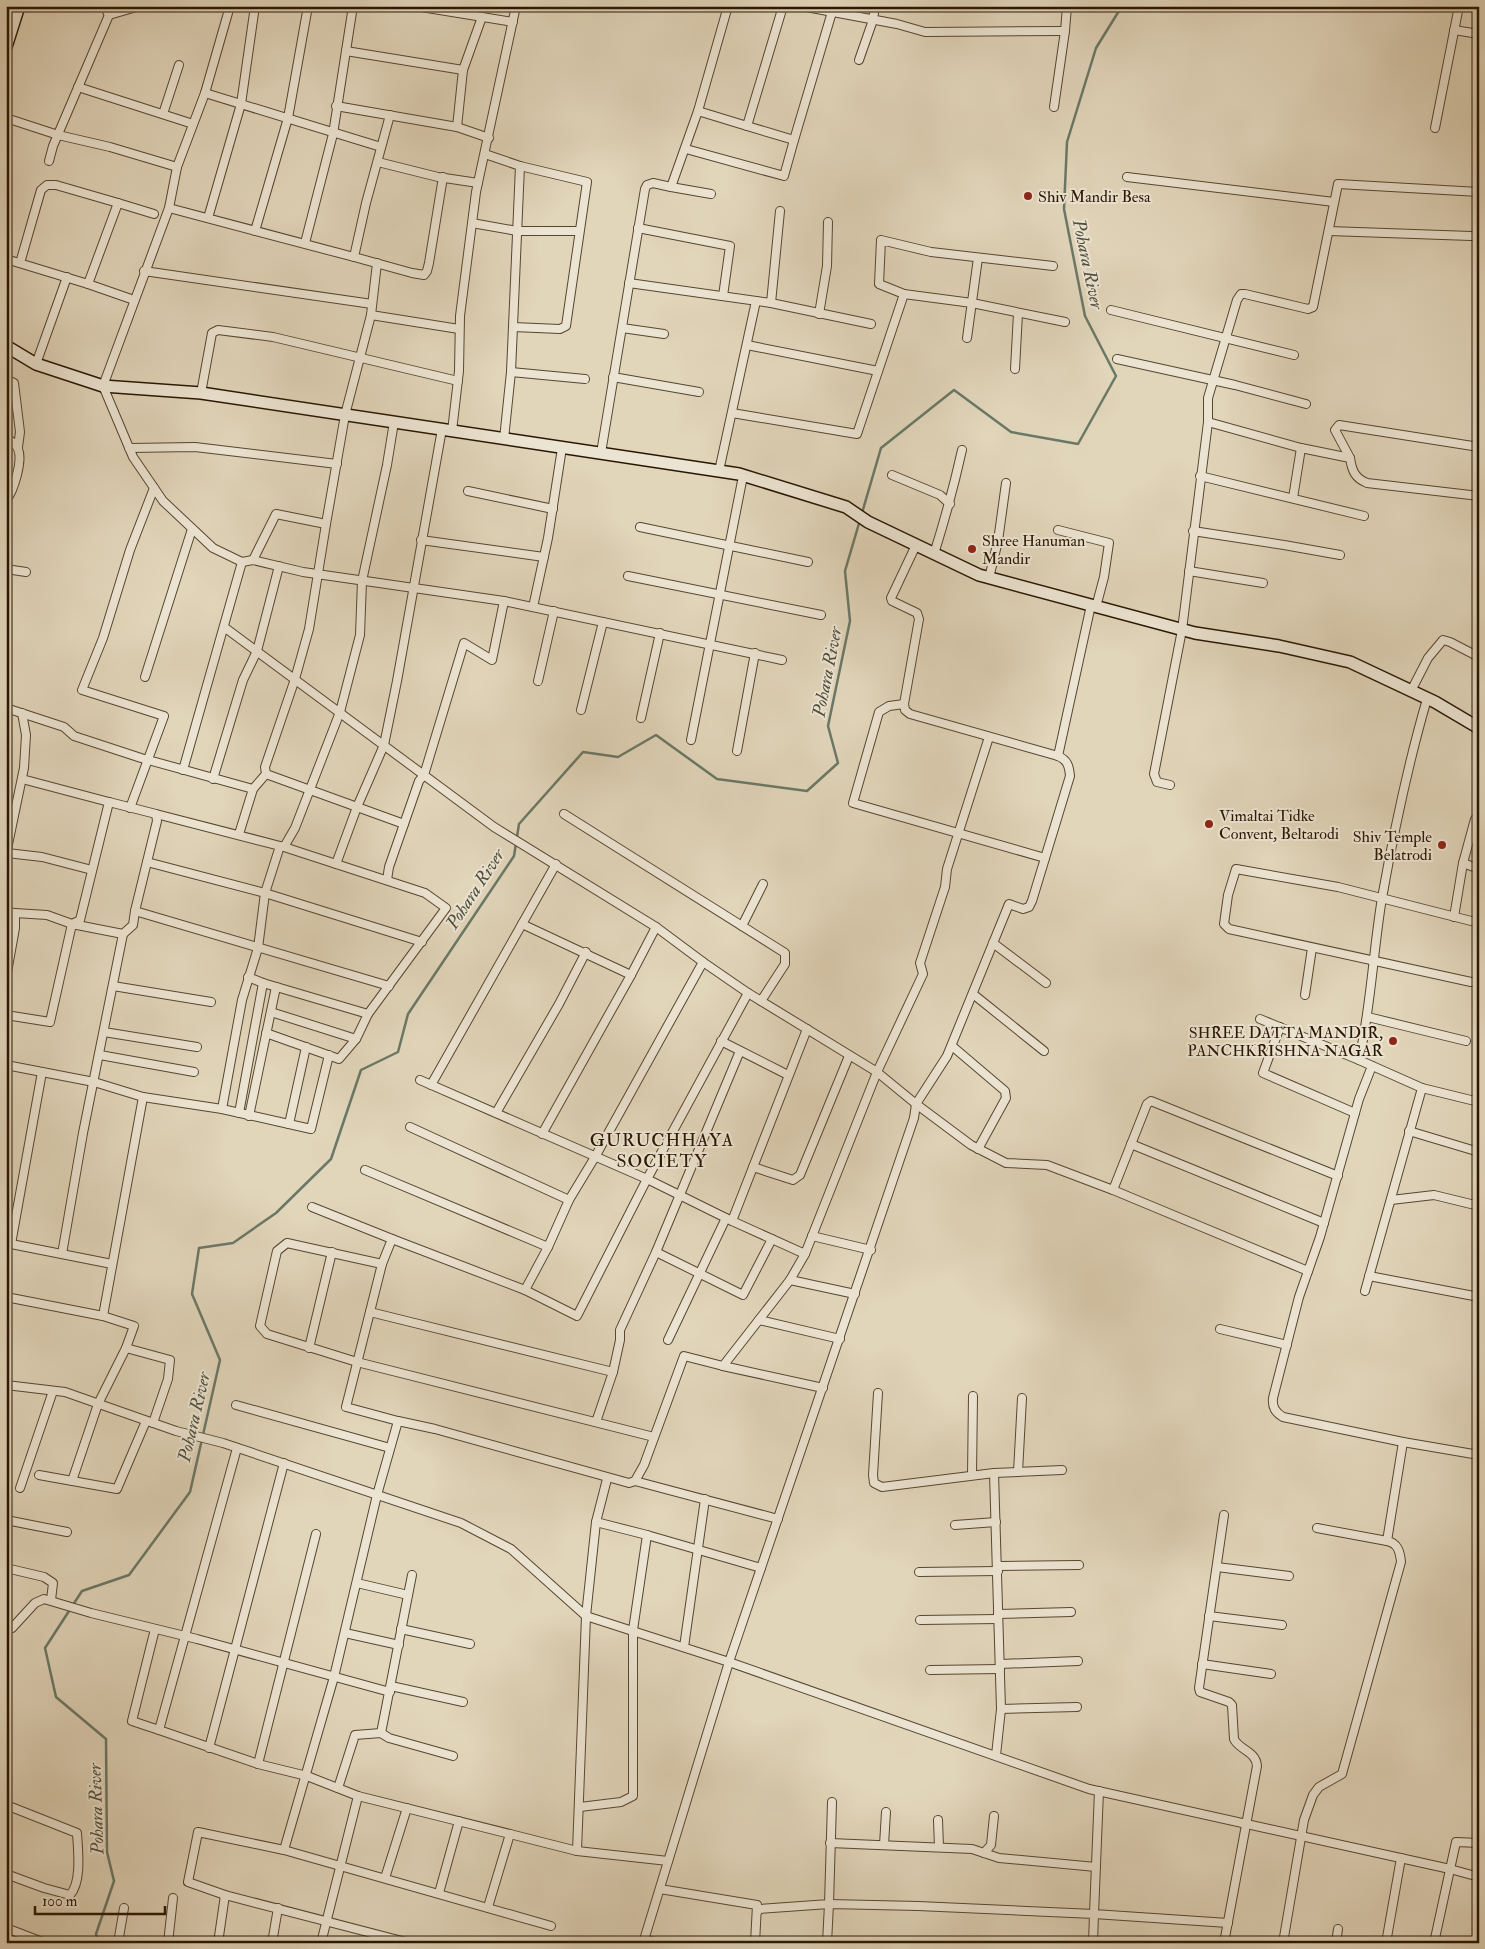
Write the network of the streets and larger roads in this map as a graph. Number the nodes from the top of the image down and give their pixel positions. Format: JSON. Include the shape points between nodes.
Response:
{"nodes":[{"id":1,"x":19,"y":6,"type":"edge"},
{"id":2,"x":104,"y":6,"type":"edge"},
{"id":3,"x":140,"y":6,"type":"edge"},
{"id":4,"x":230,"y":6,"type":"edge"},
{"id":5,"x":255,"y":6,"type":"edge"},
{"id":6,"x":308,"y":6,"type":"edge"},
{"id":7,"x":353,"y":6,"type":"edge"},
{"id":8,"x":415,"y":6,"type":"edge"},
{"id":9,"x":516,"y":6,"type":"edge"},
{"id":10,"x":728,"y":6,"type":"edge"},
{"id":11,"x":783,"y":6,"type":"edge"},
{"id":12,"x":801,"y":6,"type":"edge"},
{"id":13,"x":875,"y":6,"type":"edge"},
{"id":14,"x":1067,"y":6,"type":"edge"},
{"id":15,"x":1458,"y":6,"type":"edge"},
{"id":16,"x":832,"y":12,"type":"junction"},
{"id":17,"x":109,"y":15,"type":"junction"},
{"id":18,"x":482,"y":17,"type":"junction"},
{"id":19,"x":872,"y":20,"type":"junction"},
{"id":20,"x":513,"y":22,"type":"junction"},
{"id":21,"x":1066,"y":30,"type":"junction"},
{"id":22,"x":1454,"y":30,"type":"junction"},
{"id":23,"x":1479,"y":34,"type":"edge"},
{"id":24,"x":6,"y":47,"type":"edge"},
{"id":25,"x":346,"y":52,"type":"junction"},
{"id":26,"x":859,"y":60,"type":"dead end"},
{"id":27,"x":179,"y":65,"type":"dead end"},
{"id":28,"x":463,"y":70,"type":"junction"},
{"id":29,"x":78,"y":87,"type":"junction"},
{"id":30,"x":205,"y":92,"type":"junction"},
{"id":31,"x":240,"y":104,"type":"junction"},
{"id":32,"x":336,"y":106,"type":"junction"},
{"id":33,"x":1054,"y":107,"type":"dead end"},
{"id":34,"x":698,"y":112,"type":"junction"},
{"id":35,"x":163,"y":114,"type":"junction"},
{"id":36,"x":390,"y":116,"type":"junction"},
{"id":37,"x":6,"y":118,"type":"edge"},
{"id":38,"x":288,"y":118,"type":"junction"},
{"id":39,"x":193,"y":124,"type":"junction"},
{"id":40,"x":456,"y":126,"type":"junction"},
{"id":41,"x":748,"y":126,"type":"junction"},
{"id":42,"x":1435,"y":128,"type":"dead end"},
{"id":43,"x":333,"y":134,"type":"junction"},
{"id":44,"x":58,"y":136,"type":"junction"},
{"id":45,"x":489,"y":138,"type":"junction"},
{"id":46,"x":794,"y":140,"type":"junction"},
{"id":47,"x":381,"y":147,"type":"junction"},
{"id":48,"x":686,"y":149,"type":"junction"},
{"id":49,"x":486,"y":154,"type":"junction"},
{"id":50,"x":49,"y":161,"type":"dead end"},
{"id":51,"x":378,"y":162,"type":"junction"},
{"id":52,"x":520,"y":166,"type":"junction"},
{"id":53,"x":177,"y":167,"type":"junction"},
{"id":54,"x":443,"y":177,"type":"junction"},
{"id":55,"x":1127,"y":177,"type":"dead end"},
{"id":56,"x":478,"y":183,"type":"junction"},
{"id":57,"x":670,"y":187,"type":"junction"},
{"id":58,"x":1479,"y":192,"type":"edge"},
{"id":59,"x":711,"y":194,"type":"dead end"},
{"id":60,"x":1334,"y":202,"type":"junction"},
{"id":61,"x":118,"y":204,"type":"junction"},
{"id":62,"x":169,"y":208,"type":"junction"},
{"id":63,"x":780,"y":211,"type":"dead end"},
{"id":64,"x":154,"y":214,"type":"dead end"},
{"id":65,"x":208,"y":218,"type":"junction"},
{"id":66,"x":828,"y":222,"type":"dead end"},
{"id":67,"x":472,"y":223,"type":"junction"},
{"id":68,"x":638,"y":228,"type":"junction"},
{"id":69,"x":255,"y":230,"type":"junction"},
{"id":70,"x":517,"y":231,"type":"junction"},
{"id":71,"x":579,"y":231,"type":"junction"},
{"id":72,"x":1329,"y":232,"type":"junction"},
{"id":73,"x":1471,"y":236,"type":"dead end"},
{"id":74,"x":305,"y":243,"type":"junction"},
{"id":75,"x":354,"y":257,"type":"junction"},
{"id":76,"x":978,"y":258,"type":"junction"},
{"id":77,"x":6,"y":259,"type":"edge"},
{"id":78,"x":20,"y":263,"type":"junction"},
{"id":79,"x":377,"y":263,"type":"junction"},
{"id":80,"x":1053,"y":266,"type":"dead end"},
{"id":81,"x":144,"y":271,"type":"junction"},
{"id":82,"x":67,"y":277,"type":"junction"},
{"id":83,"x":629,"y":283,"type":"junction"},
{"id":84,"x":88,"y":284,"type":"junction"},
{"id":85,"x":904,"y":294,"type":"junction"},
{"id":86,"x":722,"y":296,"type":"junction"},
{"id":87,"x":134,"y":300,"type":"junction"},
{"id":88,"x":756,"y":301,"type":"junction"},
{"id":89,"x":771,"y":303,"type":"junction"},
{"id":90,"x":972,"y":303,"type":"junction"},
{"id":91,"x":372,"y":304,"type":"junction"},
{"id":92,"x":1111,"y":310,"type":"dead end"},
{"id":93,"x":1018,"y":313,"type":"junction"},
{"id":94,"x":819,"y":314,"type":"junction"},
{"id":95,"x":371,"y":315,"type":"junction"},
{"id":96,"x":1065,"y":322,"type":"dead end"},
{"id":97,"x":871,"y":324,"type":"dead end"},
{"id":98,"x":513,"y":327,"type":"junction"},
{"id":99,"x":622,"y":328,"type":"junction"},
{"id":100,"x":459,"y":329,"type":"junction"},
{"id":101,"x":664,"y":334,"type":"dead end"},
{"id":102,"x":968,"y":338,"type":"dead end"},
{"id":103,"x":1226,"y":339,"type":"junction"},
{"id":104,"x":747,"y":345,"type":"junction"},
{"id":105,"x":6,"y":346,"type":"edge"},
{"id":106,"x":1294,"y":355,"type":"dead end"},
{"id":107,"x":360,"y":358,"type":"junction"},
{"id":108,"x":1117,"y":359,"type":"dead end"},
{"id":109,"x":36,"y":364,"type":"junction"},
{"id":110,"x":1015,"y":369,"type":"dead end"},
{"id":111,"x":511,"y":372,"type":"junction"},
{"id":112,"x":878,"y":372,"type":"junction"},
{"id":113,"x":614,"y":378,"type":"junction"},
{"id":114,"x":6,"y":379,"type":"edge"},
{"id":115,"x":585,"y":379,"type":"dead end"},
{"id":116,"x":458,"y":381,"type":"junction"},
{"id":117,"x":1213,"y":381,"type":"junction"},
{"id":118,"x":102,"y":386,"type":"junction"},
{"id":119,"x":699,"y":392,"type":"dead end"},
{"id":120,"x":201,"y":393,"type":"junction"},
{"id":121,"x":1306,"y":404,"type":"dead end"},
{"id":122,"x":732,"y":413,"type":"junction"},
{"id":123,"x":345,"y":415,"type":"junction"},
{"id":124,"x":394,"y":422,"type":"junction"},
{"id":125,"x":1208,"y":422,"type":"junction"},
{"id":126,"x":447,"y":430,"type":"junction"},
{"id":127,"x":6,"y":438,"type":"edge"},
{"id":128,"x":504,"y":439,"type":"junction"},
{"id":129,"x":18,"y":447,"type":"junction"},
{"id":130,"x":1479,"y":447,"type":"edge"},
{"id":131,"x":129,"y":448,"type":"junction"},
{"id":132,"x":562,"y":448,"type":"junction"},
{"id":133,"x":1301,"y":448,"type":"junction"},
{"id":134,"x":962,"y":450,"type":"dead end"},
{"id":135,"x":601,"y":454,"type":"junction"},
{"id":136,"x":1350,"y":458,"type":"junction"},
{"id":137,"x":337,"y":464,"type":"junction"},
{"id":138,"x":719,"y":471,"type":"junction"},
{"id":139,"x":892,"y":474,"type":"dead end"},
{"id":140,"x":743,"y":476,"type":"junction"},
{"id":141,"x":1200,"y":476,"type":"junction"},
{"id":142,"x":1006,"y":483,"type":"dead end"},
{"id":143,"x":154,"y":488,"type":"junction"},
{"id":144,"x":468,"y":491,"type":"dead end"},
{"id":145,"x":1479,"y":496,"type":"edge"},
{"id":146,"x":1293,"y":498,"type":"junction"},
{"id":147,"x":6,"y":500,"type":"edge"},
{"id":148,"x":950,"y":504,"type":"junction"},
{"id":149,"x":552,"y":509,"type":"junction"},
{"id":150,"x":1364,"y":516,"type":"dead end"},
{"id":151,"x":326,"y":524,"type":"junction"},
{"id":152,"x":640,"y":526,"type":"dead end"},
{"id":153,"x":192,"y":529,"type":"junction"},
{"id":154,"x":1058,"y":530,"type":"dead end"},
{"id":155,"x":1194,"y":531,"type":"junction"},
{"id":156,"x":421,"y":540,"type":"junction"},
{"id":157,"x":916,"y":545,"type":"junction"},
{"id":158,"x":730,"y":546,"type":"junction"},
{"id":159,"x":934,"y":554,"type":"junction"},
{"id":160,"x":1340,"y":555,"type":"dead end"},
{"id":161,"x":544,"y":557,"type":"junction"},
{"id":162,"x":253,"y":560,"type":"junction"},
{"id":163,"x":242,"y":562,"type":"junction"},
{"id":164,"x":808,"y":562,"type":"dead end"},
{"id":165,"x":279,"y":566,"type":"junction"},
{"id":166,"x":6,"y":569,"type":"edge"},
{"id":167,"x":1189,"y":571,"type":"junction"},
{"id":168,"x":26,"y":572,"type":"dead end"},
{"id":169,"x":317,"y":573,"type":"junction"},
{"id":170,"x":628,"y":576,"type":"dead end"},
{"id":171,"x":989,"y":578,"type":"junction"},
{"id":172,"x":362,"y":581,"type":"junction"},
{"id":173,"x":1264,"y":583,"type":"dead end"},
{"id":174,"x":412,"y":588,"type":"junction"},
{"id":175,"x":720,"y":595,"type":"junction"},
{"id":176,"x":504,"y":601,"type":"junction"},
{"id":177,"x":1093,"y":606,"type":"junction"},
{"id":178,"x":533,"y":607,"type":"junction"},
{"id":179,"x":554,"y":611,"type":"junction"},
{"id":180,"x":821,"y":615,"type":"dead end"},
{"id":181,"x":603,"y":622,"type":"junction"},
{"id":182,"x":224,"y":627,"type":"junction"},
{"id":183,"x":1182,"y":630,"type":"junction"},
{"id":184,"x":660,"y":634,"type":"junction"},
{"id":185,"x":710,"y":644,"type":"junction"},
{"id":186,"x":257,"y":650,"type":"junction"},
{"id":187,"x":755,"y":653,"type":"junction"},
{"id":188,"x":1479,"y":657,"type":"edge"},
{"id":189,"x":782,"y":660,"type":"dead end"},
{"id":190,"x":145,"y":677,"type":"dead end"},
{"id":191,"x":295,"y":679,"type":"junction"},
{"id":192,"x":538,"y":681,"type":"dead end"},
{"id":193,"x":1411,"y":691,"type":"junction"},
{"id":194,"x":1427,"y":699,"type":"junction"},
{"id":195,"x":904,"y":704,"type":"junction"},
{"id":196,"x":6,"y":708,"type":"edge"},
{"id":197,"x":581,"y":710,"type":"dead end"},
{"id":198,"x":340,"y":712,"type":"junction"},
{"id":199,"x":22,"y":713,"type":"junction"},
{"id":200,"x":641,"y":718,"type":"dead end"},
{"id":201,"x":1479,"y":728,"type":"edge"},
{"id":202,"x":990,"y":737,"type":"junction"},
{"id":203,"x":692,"y":740,"type":"dead end"},
{"id":204,"x":384,"y":745,"type":"junction"},
{"id":205,"x":737,"y":751,"type":"dead end"},
{"id":206,"x":1058,"y":756,"type":"junction"},
{"id":207,"x":146,"y":760,"type":"junction"},
{"id":208,"x":183,"y":770,"type":"junction"},
{"id":209,"x":266,"y":774,"type":"junction"},
{"id":210,"x":424,"y":775,"type":"junction"},
{"id":211,"x":22,"y":779,"type":"junction"},
{"id":212,"x":213,"y":779,"type":"junction"},
{"id":213,"x":1170,"y":785,"type":"dead end"},
{"id":214,"x":253,"y":789,"type":"junction"},
{"id":215,"x":310,"y":790,"type":"junction"},
{"id":216,"x":109,"y":802,"type":"junction"},
{"id":217,"x":357,"y":807,"type":"junction"},
{"id":218,"x":130,"y":808,"type":"junction"},
{"id":219,"x":1479,"y":810,"type":"edge"},
{"id":220,"x":156,"y":814,"type":"junction"},
{"id":221,"x":564,"y":814,"type":"dead end"},
{"id":222,"x":1477,"y":820,"type":"edge"},
{"id":223,"x":404,"y":824,"type":"junction"},
{"id":224,"x":959,"y":832,"type":"junction"},
{"id":225,"x":239,"y":834,"type":"junction"},
{"id":226,"x":282,"y":847,"type":"junction"},
{"id":227,"x":6,"y":854,"type":"edge"},
{"id":228,"x":1045,"y":858,"type":"junction"},
{"id":229,"x":147,"y":862,"type":"junction"},
{"id":230,"x":1463,"y":863,"type":"junction"},
{"id":231,"x":336,"y":864,"type":"junction"},
{"id":232,"x":556,"y":864,"type":"junction"},
{"id":233,"x":1479,"y":869,"type":"edge"},
{"id":234,"x":92,"y":870,"type":"junction"},
{"id":235,"x":387,"y":880,"type":"junction"},
{"id":236,"x":763,"y":884,"type":"dead end"},
{"id":237,"x":265,"y":893,"type":"junction"},
{"id":238,"x":1382,"y":899,"type":"junction"},
{"id":239,"x":10,"y":912,"type":"edge"},
{"id":240,"x":135,"y":912,"type":"junction"},
{"id":241,"x":1454,"y":917,"type":"junction"},
{"id":242,"x":1479,"y":923,"type":"edge"},
{"id":243,"x":72,"y":924,"type":"junction"},
{"id":244,"x":522,"y":924,"type":"junction"},
{"id":245,"x":742,"y":926,"type":"junction"},
{"id":246,"x":656,"y":927,"type":"junction"},
{"id":247,"x":123,"y":934,"type":"junction"},
{"id":248,"x":422,"y":942,"type":"junction"},
{"id":249,"x":993,"y":943,"type":"junction"},
{"id":250,"x":258,"y":948,"type":"junction"},
{"id":251,"x":1312,"y":948,"type":"junction"},
{"id":252,"x":586,"y":952,"type":"junction"},
{"id":253,"x":1375,"y":960,"type":"junction"},
{"id":254,"x":703,"y":962,"type":"junction"},
{"id":255,"x":7,"y":964,"type":"edge"},
{"id":256,"x":631,"y":974,"type":"junction"},
{"id":257,"x":248,"y":977,"type":"junction"},
{"id":258,"x":6,"y":978,"type":"edge"},
{"id":259,"x":1046,"y":982,"type":"dead end"},
{"id":260,"x":1471,"y":982,"type":"dead end"},
{"id":261,"x":263,"y":984,"type":"junction"},
{"id":262,"x":113,"y":986,"type":"junction"},
{"id":263,"x":389,"y":986,"type":"junction"},
{"id":264,"x":276,"y":987,"type":"junction"},
{"id":265,"x":748,"y":993,"type":"junction"},
{"id":266,"x":974,"y":994,"type":"junction"},
{"id":267,"x":1305,"y":995,"type":"dead end"},
{"id":268,"x":761,"y":1001,"type":"junction"},
{"id":269,"x":212,"y":1002,"type":"dead end"},
{"id":270,"x":270,"y":1012,"type":"junction"},
{"id":271,"x":368,"y":1014,"type":"junction"},
{"id":272,"x":6,"y":1015,"type":"edge"},
{"id":273,"x":1368,"y":1018,"type":"junction"},
{"id":274,"x":1260,"y":1019,"type":"dead end"},
{"id":275,"x":1280,"y":1027,"type":"junction"},
{"id":276,"x":807,"y":1029,"type":"junction"},
{"id":277,"x":104,"y":1032,"type":"junction"},
{"id":278,"x":266,"y":1033,"type":"junction"},
{"id":279,"x":356,"y":1039,"type":"junction"},
{"id":280,"x":721,"y":1041,"type":"junction"},
{"id":281,"x":1466,"y":1041,"type":"dead end"},
{"id":282,"x":952,"y":1046,"type":"junction"},
{"id":283,"x":306,"y":1047,"type":"junction"},
{"id":284,"x":197,"y":1048,"type":"dead end"},
{"id":285,"x":740,"y":1051,"type":"junction"},
{"id":286,"x":1044,"y":1051,"type":"dead end"},
{"id":287,"x":100,"y":1055,"type":"junction"},
{"id":288,"x":329,"y":1055,"type":"junction"},
{"id":289,"x":849,"y":1056,"type":"junction"},
{"id":290,"x":1359,"y":1060,"type":"junction"},
{"id":291,"x":6,"y":1065,"type":"edge"},
{"id":292,"x":1372,"y":1066,"type":"junction"},
{"id":293,"x":42,"y":1072,"type":"junction"},
{"id":294,"x":194,"y":1072,"type":"dead end"},
{"id":295,"x":877,"y":1072,"type":"junction"},
{"id":296,"x":788,"y":1075,"type":"junction"},
{"id":297,"x":420,"y":1080,"type":"dead end"},
{"id":298,"x":94,"y":1082,"type":"junction"},
{"id":299,"x":431,"y":1084,"type":"junction"},
{"id":300,"x":1422,"y":1088,"type":"junction"},
{"id":301,"x":143,"y":1097,"type":"junction"},
{"id":302,"x":1479,"y":1102,"type":"edge"},
{"id":303,"x":916,"y":1104,"type":"junction"},
{"id":304,"x":222,"y":1109,"type":"junction"},
{"id":305,"x":496,"y":1113,"type":"junction"},
{"id":306,"x":239,"y":1114,"type":"junction"},
{"id":307,"x":1355,"y":1114,"type":"junction"},
{"id":308,"x":249,"y":1116,"type":"junction"},
{"id":309,"x":289,"y":1124,"type":"junction"},
{"id":310,"x":410,"y":1127,"type":"dead end"},
{"id":311,"x":1409,"y":1132,"type":"junction"},
{"id":312,"x":542,"y":1134,"type":"junction"},
{"id":313,"x":1131,"y":1144,"type":"junction"},
{"id":314,"x":978,"y":1149,"type":"junction"},
{"id":315,"x":1479,"y":1152,"type":"edge"},
{"id":316,"x":595,"y":1157,"type":"junction"},
{"id":317,"x":753,"y":1167,"type":"junction"},
{"id":318,"x":365,"y":1170,"type":"dead end"},
{"id":319,"x":1338,"y":1176,"type":"junction"},
{"id":320,"x":647,"y":1179,"type":"junction"},
{"id":321,"x":1113,"y":1190,"type":"junction"},
{"id":322,"x":680,"y":1196,"type":"junction"},
{"id":323,"x":569,"y":1200,"type":"junction"},
{"id":324,"x":1391,"y":1200,"type":"junction"},
{"id":325,"x":1479,"y":1206,"type":"edge"},
{"id":326,"x":312,"y":1207,"type":"dead end"},
{"id":327,"x":729,"y":1220,"type":"junction"},
{"id":328,"x":1324,"y":1222,"type":"junction"},
{"id":329,"x":812,"y":1236,"type":"junction"},
{"id":330,"x":392,"y":1239,"type":"junction"},
{"id":331,"x":772,"y":1239,"type":"junction"},
{"id":332,"x":9,"y":1243,"type":"edge"},
{"id":333,"x":548,"y":1247,"type":"junction"},
{"id":334,"x":870,"y":1250,"type":"junction"},
{"id":335,"x":332,"y":1252,"type":"junction"},
{"id":336,"x":656,"y":1252,"type":"junction"},
{"id":337,"x":62,"y":1254,"type":"junction"},
{"id":338,"x":805,"y":1254,"type":"junction"},
{"id":339,"x":112,"y":1264,"type":"junction"},
{"id":340,"x":382,"y":1264,"type":"junction"},
{"id":341,"x":1308,"y":1271,"type":"junction"},
{"id":342,"x":701,"y":1274,"type":"junction"},
{"id":343,"x":1370,"y":1276,"type":"junction"},
{"id":344,"x":790,"y":1280,"type":"junction"},
{"id":345,"x":525,"y":1290,"type":"junction"},
{"id":346,"x":1365,"y":1291,"type":"dead end"},
{"id":347,"x":855,"y":1294,"type":"junction"},
{"id":348,"x":6,"y":1297,"type":"edge"},
{"id":349,"x":1479,"y":1297,"type":"edge"},
{"id":350,"x":370,"y":1312,"type":"junction"},
{"id":351,"x":103,"y":1316,"type":"junction"},
{"id":352,"x":759,"y":1320,"type":"junction"},
{"id":353,"x":1220,"y":1328,"type":"dead end"},
{"id":354,"x":840,"y":1339,"type":"junction"},
{"id":355,"x":668,"y":1340,"type":"dead end"},
{"id":356,"x":1287,"y":1345,"type":"junction"},
{"id":357,"x":126,"y":1348,"type":"junction"},
{"id":358,"x":309,"y":1348,"type":"junction"},
{"id":359,"x":357,"y":1362,"type":"junction"},
{"id":360,"x":723,"y":1366,"type":"junction"},
{"id":361,"x":613,"y":1372,"type":"junction"},
{"id":362,"x":6,"y":1385,"type":"edge"},
{"id":363,"x":823,"y":1388,"type":"junction"},
{"id":364,"x":53,"y":1391,"type":"junction"},
{"id":365,"x":878,"y":1393,"type":"dead end"},
{"id":366,"x":972,"y":1396,"type":"dead end"},
{"id":367,"x":1022,"y":1398,"type":"dead end"},
{"id":368,"x":98,"y":1404,"type":"junction"},
{"id":369,"x":236,"y":1405,"type":"dead end"},
{"id":370,"x":398,"y":1421,"type":"junction"},
{"id":371,"x":149,"y":1422,"type":"junction"},
{"id":372,"x":596,"y":1422,"type":"junction"},
{"id":373,"x":654,"y":1437,"type":"junction"},
{"id":374,"x":1403,"y":1442,"type":"junction"},
{"id":375,"x":237,"y":1448,"type":"junction"},
{"id":376,"x":390,"y":1448,"type":"junction"},
{"id":377,"x":1479,"y":1455,"type":"edge"},
{"id":378,"x":284,"y":1464,"type":"junction"},
{"id":379,"x":1062,"y":1470,"type":"dead end"},
{"id":380,"x":1018,"y":1472,"type":"junction"},
{"id":381,"x":994,"y":1473,"type":"junction"},
{"id":382,"x":39,"y":1475,"type":"dead end"},
{"id":383,"x":972,"y":1475,"type":"junction"},
{"id":384,"x":607,"y":1479,"type":"junction"},
{"id":385,"x":635,"y":1480,"type":"junction"},
{"id":386,"x":72,"y":1481,"type":"junction"},
{"id":387,"x":20,"y":1488,"type":"dead end"},
{"id":388,"x":377,"y":1495,"type":"junction"},
{"id":389,"x":705,"y":1499,"type":"junction"},
{"id":390,"x":1224,"y":1515,"type":"dead end"},
{"id":391,"x":778,"y":1519,"type":"junction"},
{"id":392,"x":6,"y":1520,"type":"edge"},
{"id":393,"x":596,"y":1522,"type":"junction"},
{"id":394,"x":996,"y":1522,"type":"junction"},
{"id":395,"x":955,"y":1525,"type":"dead end"},
{"id":396,"x":1317,"y":1528,"type":"dead end"},
{"id":397,"x":66,"y":1532,"type":"dead end"},
{"id":398,"x":316,"y":1534,"type":"dead end"},
{"id":399,"x":647,"y":1535,"type":"junction"},
{"id":400,"x":1387,"y":1541,"type":"junction"},
{"id":401,"x":698,"y":1549,"type":"junction"},
{"id":402,"x":1079,"y":1565,"type":"dead end"},
{"id":403,"x":1217,"y":1567,"type":"junction"},
{"id":404,"x":6,"y":1568,"type":"edge"},
{"id":405,"x":761,"y":1568,"type":"junction"},
{"id":406,"x":998,"y":1569,"type":"junction"},
{"id":407,"x":919,"y":1572,"type":"dead end"},
{"id":408,"x":412,"y":1575,"type":"dead end"},
{"id":409,"x":1289,"y":1576,"type":"dead end"},
{"id":410,"x":357,"y":1583,"type":"junction"},
{"id":411,"x":408,"y":1595,"type":"junction"},
{"id":412,"x":55,"y":1601,"type":"junction"},
{"id":413,"x":1071,"y":1612,"type":"dead end"},
{"id":414,"x":586,"y":1616,"type":"junction"},
{"id":415,"x":998,"y":1616,"type":"junction"},
{"id":416,"x":1209,"y":1616,"type":"junction"},
{"id":417,"x":920,"y":1620,"type":"dead end"},
{"id":418,"x":1282,"y":1625,"type":"dead end"},
{"id":419,"x":6,"y":1628,"type":"edge"},
{"id":420,"x":155,"y":1628,"type":"junction"},
{"id":421,"x":401,"y":1629,"type":"junction"},
{"id":422,"x":633,"y":1630,"type":"junction"},
{"id":423,"x":345,"y":1633,"type":"junction"},
{"id":424,"x":186,"y":1636,"type":"junction"},
{"id":425,"x":470,"y":1644,"type":"dead end"},
{"id":426,"x":398,"y":1645,"type":"junction"},
{"id":427,"x":684,"y":1647,"type":"junction"},
{"id":428,"x":234,"y":1649,"type":"junction"},
{"id":429,"x":1078,"y":1661,"type":"dead end"},
{"id":430,"x":729,"y":1662,"type":"junction"},
{"id":431,"x":284,"y":1663,"type":"junction"},
{"id":432,"x":1202,"y":1664,"type":"junction"},
{"id":433,"x":1000,"y":1666,"type":"junction"},
{"id":434,"x":930,"y":1670,"type":"dead end"},
{"id":435,"x":1271,"y":1674,"type":"dead end"},
{"id":436,"x":334,"y":1677,"type":"junction"},
{"id":437,"x":390,"y":1689,"type":"junction"},
{"id":438,"x":463,"y":1702,"type":"dead end"},
{"id":439,"x":1077,"y":1707,"type":"dead end"},
{"id":440,"x":1001,"y":1709,"type":"junction"},
{"id":441,"x":159,"y":1730,"type":"junction"},
{"id":442,"x":380,"y":1733,"type":"junction"},
{"id":443,"x":208,"y":1748,"type":"junction"},
{"id":444,"x":996,"y":1755,"type":"junction"},
{"id":445,"x":453,"y":1756,"type":"dead end"},
{"id":446,"x":258,"y":1764,"type":"junction"},
{"id":447,"x":307,"y":1776,"type":"junction"},
{"id":448,"x":338,"y":1788,"type":"junction"},
{"id":449,"x":1100,"y":1791,"type":"junction"},
{"id":450,"x":358,"y":1796,"type":"junction"},
{"id":451,"x":832,"y":1802,"type":"dead end"},
{"id":452,"x":6,"y":1805,"type":"edge"},
{"id":453,"x":580,"y":1807,"type":"junction"},
{"id":454,"x":407,"y":1808,"type":"junction"},
{"id":455,"x":886,"y":1812,"type":"dead end"},
{"id":456,"x":994,"y":1816,"type":"dead end"},
{"id":457,"x":938,"y":1820,"type":"dead end"},
{"id":458,"x":459,"y":1821,"type":"junction"},
{"id":459,"x":1246,"y":1824,"type":"junction"},
{"id":460,"x":510,"y":1834,"type":"junction"},
{"id":461,"x":1300,"y":1836,"type":"junction"},
{"id":462,"x":830,"y":1844,"type":"junction"},
{"id":463,"x":1479,"y":1844,"type":"edge"},
{"id":464,"x":884,"y":1845,"type":"junction"},
{"id":465,"x":939,"y":1848,"type":"junction"},
{"id":466,"x":284,"y":1850,"type":"junction"},
{"id":467,"x":577,"y":1850,"type":"junction"},
{"id":468,"x":984,"y":1853,"type":"junction"},
{"id":469,"x":1401,"y":1858,"type":"junction"},
{"id":470,"x":668,"y":1861,"type":"junction"},
{"id":471,"x":340,"y":1865,"type":"junction"},
{"id":472,"x":1096,"y":1867,"type":"junction"},
{"id":473,"x":1450,"y":1869,"type":"junction"},
{"id":474,"x":6,"y":1874,"type":"edge"},
{"id":475,"x":386,"y":1878,"type":"junction"},
{"id":476,"x":1479,"y":1878,"type":"edge"},
{"id":477,"x":660,"y":1889,"type":"junction"},
{"id":478,"x":439,"y":1893,"type":"junction"},
{"id":479,"x":225,"y":1895,"type":"junction"},
{"id":480,"x":173,"y":1898,"type":"dead end"},
{"id":481,"x":829,"y":1904,"type":"junction"},
{"id":482,"x":488,"y":1907,"type":"junction"},
{"id":483,"x":124,"y":1908,"type":"dead end"},
{"id":484,"x":278,"y":1908,"type":"junction"},
{"id":485,"x":758,"y":1911,"type":"junction"},
{"id":486,"x":1094,"y":1914,"type":"junction"},
{"id":487,"x":327,"y":1920,"type":"junction"},
{"id":488,"x":1228,"y":1923,"type":"junction"},
{"id":489,"x":550,"y":1926,"type":"dead end"},
{"id":490,"x":6,"y":1928,"type":"edge"},
{"id":491,"x":1338,"y":1929,"type":"dead end"},
{"id":492,"x":388,"y":1940,"type":"edge"},
{"id":493,"x":644,"y":1941,"type":"edge"},
{"id":494,"x":45,"y":1943,"type":"edge"},
{"id":495,"x":118,"y":1943,"type":"edge"},
{"id":496,"x":168,"y":1943,"type":"edge"},
{"id":497,"x":218,"y":1943,"type":"edge"},
{"id":498,"x":272,"y":1943,"type":"edge"},
{"id":499,"x":321,"y":1943,"type":"edge"},
{"id":500,"x":410,"y":1943,"type":"edge"},
{"id":501,"x":662,"y":1943,"type":"edge"},
{"id":502,"x":755,"y":1943,"type":"edge"},
{"id":503,"x":827,"y":1943,"type":"edge"},
{"id":504,"x":1093,"y":1943,"type":"edge"},
{"id":505,"x":1224,"y":1943,"type":"edge"},
{"id":506,"x":1283,"y":1943,"type":"edge"},
{"id":507,"x":1336,"y":1943,"type":"edge"},
{"id":508,"x":1386,"y":1943,"type":"edge"},
{"id":509,"x":1434,"y":1943,"type":"edge"}],
"edges":[{"from":1,"to":24,"type":"street"},
{"from":2,"to":17,"type":"street"},
{"from":3,"to":17,"type":"street"},
{"from":4,"to":30,"type":"street"},
{"from":5,"to":31,"type":"street"},
{"from":6,"to":38,"type":"street"},
{"from":7,"to":25,"type":"street"},
{"from":8,"to":18,"type":"street"},
{"from":9,"to":20,"type":"street"},
{"from":10,"to":34,"type":"street"},
{"from":11,"to":41,"type":"street"},
{"from":12,"to":16,"type":"street"},
{"from":13,"to":19,"type":"street"},
{"from":14,"to":21,"type":"street"},
{"from":15,"to":22,"type":"street"},
{"from":16,"to":19,"type":"street"},
{"from":16,"to":46,"type":"street"},
{"from":17,"to":29,"type":"street"},
{"from":18,"to":20,"type":"street"},
{"from":18,"to":28,"type":"street"},
{"from":19,"to":21,"type":"street","via":[[925,32]]},
{"from":19,"to":26,"type":"street"},
{"from":20,"to":45,"type":"street"},
{"from":21,"to":33,"type":"street"},
{"from":22,"to":23,"type":"street"},
{"from":22,"to":42,"type":"street"},
{"from":25,"to":28,"type":"street"},
{"from":25,"to":32,"type":"street"},
{"from":27,"to":35,"type":"street"},
{"from":28,"to":40,"type":"street"},
{"from":29,"to":35,"type":"street"},
{"from":29,"to":44,"type":"street"},
{"from":30,"to":31,"type":"street"},
{"from":30,"to":39,"type":"street"},
{"from":31,"to":38,"type":"street"},
{"from":31,"to":65,"type":"street"},
{"from":32,"to":36,"type":"street"},
{"from":32,"to":43,"type":"street"},
{"from":34,"to":41,"type":"street"},
{"from":34,"to":48,"type":"street"},
{"from":35,"to":39,"type":"street"},
{"from":36,"to":40,"type":"street"},
{"from":36,"to":47,"type":"street"},
{"from":37,"to":44,"type":"street"},
{"from":38,"to":43,"type":"street"},
{"from":38,"to":69,"type":"street"},
{"from":39,"to":53,"type":"street"},
{"from":40,"to":45,"type":"street"},
{"from":41,"to":46,"type":"street"},
{"from":43,"to":47,"type":"street"},
{"from":43,"to":74,"type":"street"},
{"from":44,"to":50,"type":"street"},
{"from":44,"to":53,"type":"street"},
{"from":45,"to":49,"type":"street"},
{"from":46,"to":48,"type":"street","via":[[784,176]]},
{"from":47,"to":51,"type":"street"},
{"from":48,"to":57,"type":"street"},
{"from":49,"to":52,"type":"street"},
{"from":49,"to":56,"type":"street"},
{"from":51,"to":54,"type":"street"},
{"from":51,"to":75,"type":"street"},
{"from":52,"to":70,"type":"street"},
{"from":52,"to":71,"type":"street","via":[[587,182]]},
{"from":53,"to":62,"type":"street"},
{"from":54,"to":56,"type":"street"},
{"from":54,"to":79,"type":"street","via":[[424,275]]},
{"from":55,"to":60,"type":"street"},
{"from":56,"to":67,"type":"street"},
{"from":57,"to":59,"type":"street"},
{"from":57,"to":68,"type":"street","via":[[647,185]]},
{"from":58,"to":60,"type":"street","via":[[1338,184]]},
{"from":60,"to":72,"type":"street"},
{"from":61,"to":64,"type":"street"},
{"from":61,"to":78,"type":"street","via":[[47,185],[42,190]]},
{"from":61,"to":84,"type":"street"},
{"from":62,"to":65,"type":"street"},
{"from":62,"to":81,"type":"street"},
{"from":63,"to":89,"type":"street"},
{"from":65,"to":69,"type":"street"},
{"from":66,"to":94,"type":"street","via":[[827,266]]},
{"from":67,"to":70,"type":"street"},
{"from":67,"to":100,"type":"street"},
{"from":68,"to":83,"type":"street"},
{"from":68,"to":86,"type":"street","via":[[730,246]]},
{"from":69,"to":74,"type":"street"},
{"from":70,"to":71,"type":"street"},
{"from":70,"to":98,"type":"street"},
{"from":71,"to":98,"type":"street","via":[[566,326],[560,329]]},
{"from":72,"to":73,"type":"street"},
{"from":72,"to":103,"type":"street","via":[[1313,307],[1308,310],[1241,294]]},
{"from":74,"to":75,"type":"street"},
{"from":75,"to":79,"type":"street"},
{"from":76,"to":80,"type":"street"},
{"from":76,"to":85,"type":"street","via":[[931,252],[881,240],[879,284]]},
{"from":76,"to":90,"type":"street"},
{"from":77,"to":78,"type":"street"},
{"from":78,"to":82,"type":"street"},
{"from":79,"to":91,"type":"street"},
{"from":81,"to":87,"type":"street"},
{"from":81,"to":91,"type":"street"},
{"from":82,"to":84,"type":"street"},
{"from":82,"to":109,"type":"street"},
{"from":83,"to":86,"type":"street"},
{"from":83,"to":99,"type":"street"},
{"from":84,"to":87,"type":"street"},
{"from":85,"to":90,"type":"street"},
{"from":85,"to":112,"type":"street"},
{"from":86,"to":88,"type":"street"},
{"from":87,"to":118,"type":"street"},
{"from":88,"to":89,"type":"street"},
{"from":88,"to":104,"type":"street"},
{"from":89,"to":94,"type":"street"},
{"from":90,"to":93,"type":"street"},
{"from":90,"to":102,"type":"street"},
{"from":91,"to":95,"type":"street"},
{"from":92,"to":103,"type":"street"},
{"from":93,"to":96,"type":"street"},
{"from":93,"to":110,"type":"street"},
{"from":94,"to":97,"type":"street"},
{"from":95,"to":100,"type":"street"},
{"from":95,"to":107,"type":"street"},
{"from":98,"to":111,"type":"street"},
{"from":99,"to":101,"type":"street"},
{"from":99,"to":113,"type":"street"},
{"from":100,"to":116,"type":"street"},
{"from":103,"to":106,"type":"street"},
{"from":103,"to":117,"type":"street"},
{"from":104,"to":112,"type":"street"},
{"from":104,"to":122,"type":"street"},
{"from":105,"to":109,"type":"street"},
{"from":107,"to":116,"type":"street"},
{"from":107,"to":120,"type":"street","via":[[273,337],[218,330],[212,333]]},
{"from":107,"to":123,"type":"street"},
{"from":108,"to":117,"type":"street"},
{"from":109,"to":118,"type":"street"},
{"from":111,"to":115,"type":"street"},
{"from":111,"to":128,"type":"street"},
{"from":112,"to":122,"type":"street","via":[[858,434]]},
{"from":113,"to":119,"type":"street"},
{"from":113,"to":135,"type":"street"},
{"from":114,"to":129,"type":"street","via":[[14,383],[20,432]]},
{"from":116,"to":126,"type":"street"},
{"from":117,"to":121,"type":"street"},
{"from":117,"to":125,"type":"street","via":[[1208,398]]},
{"from":118,"to":120,"type":"street"},
{"from":118,"to":131,"type":"street"},
{"from":120,"to":123,"type":"street"},
{"from":122,"to":138,"type":"street"},
{"from":123,"to":124,"type":"street"},
{"from":123,"to":137,"type":"street"},
{"from":124,"to":126,"type":"street"},
{"from":124,"to":172,"type":"street"},
{"from":125,"to":133,"type":"street"},
{"from":125,"to":141,"type":"street"},
{"from":126,"to":128,"type":"street"},
{"from":126,"to":156,"type":"street"},
{"from":127,"to":129,"type":"street"},
{"from":128,"to":132,"type":"street"},
{"from":129,"to":147,"type":"street","via":[[18,468]]},
{"from":130,"to":136,"type":"street","via":[[1339,425],[1336,430]]},
{"from":131,"to":137,"type":"street","via":[[195,446]]},
{"from":131,"to":143,"type":"street"},
{"from":132,"to":135,"type":"street"},
{"from":132,"to":149,"type":"street"},
{"from":133,"to":136,"type":"street"},
{"from":133,"to":146,"type":"street"},
{"from":134,"to":148,"type":"street"},
{"from":135,"to":138,"type":"street"},
{"from":136,"to":145,"type":"street","via":[[1353,473],[1368,483]]},
{"from":137,"to":151,"type":"street"},
{"from":138,"to":140,"type":"street"},
{"from":139,"to":148,"type":"street","via":[[940,495]]},
{"from":140,"to":157,"type":"street","via":[[846,507],[868,522]]},
{"from":140,"to":158,"type":"street"},
{"from":141,"to":146,"type":"street"},
{"from":141,"to":155,"type":"street"},
{"from":142,"to":171,"type":"street"},
{"from":143,"to":153,"type":"street"},
{"from":143,"to":207,"type":"street","via":[[82,690],[164,716]]},
{"from":144,"to":149,"type":"street"},
{"from":146,"to":150,"type":"street"},
{"from":148,"to":159,"type":"street"},
{"from":149,"to":161,"type":"street"},
{"from":151,"to":162,"type":"street","via":[[276,514]]},
{"from":151,"to":169,"type":"street"},
{"from":152,"to":158,"type":"street"},
{"from":153,"to":163,"type":"street","via":[[213,548]]},
{"from":153,"to":190,"type":"street"},
{"from":154,"to":177,"type":"street","via":[[1110,543],[1104,578]]},
{"from":155,"to":160,"type":"street"},
{"from":155,"to":167,"type":"street"},
{"from":156,"to":161,"type":"street"},
{"from":156,"to":174,"type":"street"},
{"from":157,"to":159,"type":"street"},
{"from":157,"to":195,"type":"street","via":[[891,598],[917,612],[919,619]]},
{"from":158,"to":164,"type":"street"},
{"from":158,"to":175,"type":"street"},
{"from":159,"to":171,"type":"street"},
{"from":161,"to":178,"type":"street"},
{"from":162,"to":163,"type":"street"},
{"from":162,"to":165,"type":"street"},
{"from":163,"to":182,"type":"street"},
{"from":165,"to":169,"type":"street"},
{"from":165,"to":186,"type":"street"},
{"from":166,"to":168,"type":"street"},
{"from":167,"to":173,"type":"street"},
{"from":167,"to":183,"type":"street"},
{"from":169,"to":172,"type":"street"},
{"from":169,"to":191,"type":"street","via":[[309,629]]},
{"from":170,"to":175,"type":"street"},
{"from":171,"to":177,"type":"street"},
{"from":172,"to":174,"type":"street"},
{"from":172,"to":198,"type":"street","via":[[360,635]]},
{"from":174,"to":176,"type":"street"},
{"from":174,"to":204,"type":"street"},
{"from":175,"to":180,"type":"street"},
{"from":175,"to":185,"type":"street"},
{"from":176,"to":178,"type":"street"},
{"from":176,"to":210,"type":"street","via":[[492,660],[464,643]]},
{"from":177,"to":183,"type":"street"},
{"from":177,"to":206,"type":"street"},
{"from":178,"to":179,"type":"street"},
{"from":179,"to":181,"type":"street"},
{"from":179,"to":192,"type":"street"},
{"from":181,"to":184,"type":"street"},
{"from":181,"to":197,"type":"street"},
{"from":182,"to":186,"type":"street"},
{"from":182,"to":208,"type":"street"},
{"from":183,"to":193,"type":"street","via":[[1350,662]]},
{"from":183,"to":213,"type":"street","via":[[1154,774],[1157,782]]},
{"from":184,"to":185,"type":"street"},
{"from":184,"to":200,"type":"street"},
{"from":185,"to":187,"type":"street"},
{"from":185,"to":203,"type":"street"},
{"from":186,"to":191,"type":"street"},
{"from":186,"to":212,"type":"street","via":[[243,680]]},
{"from":187,"to":189,"type":"street"},
{"from":187,"to":205,"type":"street"},
{"from":188,"to":193,"type":"street","via":[[1444,640],[1428,658]]},
{"from":191,"to":198,"type":"street"},
{"from":191,"to":209,"type":"street","via":[[265,767]]},
{"from":193,"to":194,"type":"street"},
{"from":194,"to":201,"type":"street"},
{"from":194,"to":238,"type":"street","via":[[1414,742]]},
{"from":195,"to":202,"type":"street","via":[[910,714]]},
{"from":195,"to":224,"type":"street","via":[[889,706],[879,712],[853,803]]},
{"from":196,"to":199,"type":"street"},
{"from":198,"to":204,"type":"street"},
{"from":198,"to":215,"type":"street"},
{"from":199,"to":207,"type":"street","via":[[64,727],[74,736]]},
{"from":199,"to":211,"type":"street","via":[[26,735]]},
{"from":202,"to":206,"type":"street"},
{"from":202,"to":224,"type":"street"},
{"from":204,"to":210,"type":"street"},
{"from":204,"to":217,"type":"street"},
{"from":206,"to":228,"type":"street","via":[[1069,766],[1070,776]]},
{"from":207,"to":208,"type":"street"},
{"from":207,"to":218,"type":"street"},
{"from":208,"to":212,"type":"street"},
{"from":209,"to":214,"type":"street"},
{"from":209,"to":215,"type":"street"},
{"from":210,"to":223,"type":"street"},
{"from":210,"to":232,"type":"street","via":[[494,827]]},
{"from":211,"to":216,"type":"street"},
{"from":211,"to":227,"type":"street"},
{"from":212,"to":214,"type":"street"},
{"from":214,"to":225,"type":"street"},
{"from":215,"to":217,"type":"street"},
{"from":215,"to":226,"type":"street","via":[[295,828]]},
{"from":216,"to":218,"type":"street"},
{"from":216,"to":234,"type":"street"},
{"from":217,"to":223,"type":"street"},
{"from":217,"to":231,"type":"street"},
{"from":218,"to":220,"type":"street"},
{"from":219,"to":222,"type":"street"},
{"from":220,"to":225,"type":"street"},
{"from":220,"to":229,"type":"street"},
{"from":221,"to":245,"type":"street"},
{"from":222,"to":230,"type":"street"},
{"from":223,"to":235,"type":"street"},
{"from":224,"to":228,"type":"street"},
{"from":224,"to":295,"type":"street","via":[[920,963],[923,974]]},
{"from":225,"to":226,"type":"street"},
{"from":226,"to":231,"type":"street"},
{"from":226,"to":237,"type":"street"},
{"from":227,"to":234,"type":"street","via":[[42,857]]},
{"from":228,"to":249,"type":"street","via":[[1029,907],[1023,909],[1009,904]]},
{"from":229,"to":237,"type":"street"},
{"from":229,"to":240,"type":"street"},
{"from":230,"to":233,"type":"street"},
{"from":230,"to":241,"type":"street"},
{"from":231,"to":235,"type":"street"},
{"from":232,"to":244,"type":"street"},
{"from":232,"to":246,"type":"street"},
{"from":234,"to":243,"type":"street","via":[[80,920]]},
{"from":235,"to":248,"type":"street","via":[[425,893],[446,908]]},
{"from":236,"to":245,"type":"street"},
{"from":237,"to":248,"type":"street"},
{"from":237,"to":250,"type":"street"},
{"from":238,"to":241,"type":"street"},
{"from":238,"to":251,"type":"street","via":[[1338,887],[1236,869],[1224,924],[1229,929]]},
{"from":238,"to":253,"type":"street"},
{"from":239,"to":243,"type":"street","via":[[47,915]]},
{"from":239,"to":255,"type":"street","via":[[15,928]]},
{"from":240,"to":247,"type":"street","via":[[133,925]]},
{"from":240,"to":250,"type":"street"},
{"from":241,"to":242,"type":"street"},
{"from":243,"to":247,"type":"street"},
{"from":243,"to":272,"type":"street","via":[[50,1022]]},
{"from":244,"to":252,"type":"street"},
{"from":244,"to":299,"type":"street"},
{"from":245,"to":268,"type":"street","via":[[785,953],[785,964]]},
{"from":246,"to":254,"type":"street"},
{"from":246,"to":256,"type":"street"},
{"from":247,"to":262,"type":"street"},
{"from":248,"to":263,"type":"street"},
{"from":249,"to":259,"type":"street"},
{"from":249,"to":266,"type":"street"},
{"from":250,"to":257,"type":"street"},
{"from":250,"to":263,"type":"street"},
{"from":251,"to":253,"type":"street"},
{"from":251,"to":267,"type":"street"},
{"from":252,"to":256,"type":"street"},
{"from":252,"to":305,"type":"street"},
{"from":253,"to":260,"type":"street"},
{"from":253,"to":273,"type":"street"},
{"from":254,"to":265,"type":"street"},
{"from":254,"to":316,"type":"street"},
{"from":255,"to":258,"type":"street"},
{"from":256,"to":312,"type":"street"},
{"from":257,"to":261,"type":"street"},
{"from":257,"to":304,"type":"street"},
{"from":261,"to":264,"type":"street"},
{"from":261,"to":306,"type":"street"},
{"from":262,"to":269,"type":"street"},
{"from":262,"to":277,"type":"street"},
{"from":263,"to":271,"type":"street"},
{"from":264,"to":270,"type":"street"},
{"from":264,"to":271,"type":"street"},
{"from":265,"to":268,"type":"street"},
{"from":265,"to":280,"type":"street"},
{"from":266,"to":282,"type":"street"},
{"from":266,"to":286,"type":"street"},
{"from":268,"to":276,"type":"street"},
{"from":270,"to":278,"type":"street"},
{"from":270,"to":279,"type":"street"},
{"from":271,"to":279,"type":"street"},
{"from":273,"to":281,"type":"street"},
{"from":273,"to":290,"type":"street"},
{"from":274,"to":275,"type":"street"},
{"from":275,"to":290,"type":"street"},
{"from":275,"to":307,"type":"street","via":[[1263,1073]]},
{"from":276,"to":289,"type":"street"},
{"from":276,"to":296,"type":"street"},
{"from":277,"to":284,"type":"street"},
{"from":277,"to":287,"type":"street"},
{"from":278,"to":283,"type":"street"},
{"from":278,"to":308,"type":"street"},
{"from":279,"to":288,"type":"street","via":[[339,1058]]},
{"from":280,"to":285,"type":"street"},
{"from":280,"to":320,"type":"street"},
{"from":282,"to":303,"type":"street"},
{"from":282,"to":314,"type":"street","via":[[1005,1091],[1006,1098]]},
{"from":283,"to":288,"type":"street"},
{"from":283,"to":309,"type":"street"},
{"from":285,"to":296,"type":"street"},
{"from":285,"to":322,"type":"street"},
{"from":287,"to":294,"type":"street"},
{"from":287,"to":298,"type":"street"},
{"from":288,"to":309,"type":"street","via":[[311,1128]]},
{"from":289,"to":295,"type":"street"},
{"from":289,"to":317,"type":"street","via":[[800,1176],[793,1180]]},
{"from":290,"to":292,"type":"street"},
{"from":291,"to":293,"type":"street"},
{"from":292,"to":300,"type":"street"},
{"from":292,"to":307,"type":"street"},
{"from":293,"to":298,"type":"street"},
{"from":293,"to":332,"type":"street"},
{"from":295,"to":303,"type":"street"},
{"from":295,"to":329,"type":"street"},
{"from":296,"to":317,"type":"street"},
{"from":297,"to":299,"type":"street"},
{"from":298,"to":301,"type":"street"},
{"from":298,"to":337,"type":"street"},
{"from":299,"to":305,"type":"street"},
{"from":300,"to":302,"type":"street"},
{"from":300,"to":311,"type":"street"},
{"from":301,"to":304,"type":"street"},
{"from":301,"to":339,"type":"street"},
{"from":303,"to":314,"type":"street"},
{"from":303,"to":334,"type":"street"},
{"from":304,"to":306,"type":"street"},
{"from":305,"to":312,"type":"street"},
{"from":306,"to":308,"type":"street"},
{"from":307,"to":319,"type":"street"},
{"from":308,"to":309,"type":"street"},
{"from":310,"to":323,"type":"street"},
{"from":311,"to":315,"type":"street"},
{"from":311,"to":324,"type":"street"},
{"from":312,"to":316,"type":"street"},
{"from":313,"to":319,"type":"street","via":[[1147,1104],[1155,1101]]},
{"from":313,"to":321,"type":"street"},
{"from":313,"to":328,"type":"street"},
{"from":314,"to":321,"type":"street","via":[[1006,1163],[1047,1165]]},
{"from":316,"to":320,"type":"street"},
{"from":316,"to":323,"type":"street"},
{"from":317,"to":327,"type":"street"},
{"from":318,"to":333,"type":"street"},
{"from":319,"to":328,"type":"street"},
{"from":320,"to":322,"type":"street"},
{"from":320,"to":345,"type":"street","via":[[577,1316]]},
{"from":321,"to":341,"type":"street"},
{"from":322,"to":327,"type":"street"},
{"from":322,"to":336,"type":"street"},
{"from":323,"to":333,"type":"street"},
{"from":324,"to":325,"type":"street","via":[[1434,1195]]},
{"from":324,"to":343,"type":"street"},
{"from":326,"to":330,"type":"street"},
{"from":327,"to":331,"type":"street"},
{"from":327,"to":342,"type":"street"},
{"from":328,"to":341,"type":"street"},
{"from":329,"to":334,"type":"street"},
{"from":329,"to":338,"type":"street"},
{"from":330,"to":340,"type":"street"},
{"from":330,"to":345,"type":"street"},
{"from":331,"to":338,"type":"street"},
{"from":331,"to":342,"type":"street","via":[[743,1295]]},
{"from":332,"to":337,"type":"street"},
{"from":333,"to":345,"type":"street"},
{"from":334,"to":347,"type":"street"},
{"from":335,"to":340,"type":"street"},
{"from":335,"to":358,"type":"street"},
{"from":335,"to":358,"type":"street","via":[[287,1244],[277,1251],[260,1326],[267,1334]]},
{"from":336,"to":342,"type":"street"},
{"from":336,"to":361,"type":"street","via":[[620,1330]]},
{"from":337,"to":339,"type":"street"},
{"from":338,"to":344,"type":"street"},
{"from":339,"to":351,"type":"street"},
{"from":340,"to":350,"type":"street"},
{"from":341,"to":356,"type":"street"},
{"from":342,"to":355,"type":"street"},
{"from":343,"to":346,"type":"street"},
{"from":343,"to":349,"type":"street"},
{"from":344,"to":347,"type":"street"},
{"from":344,"to":352,"type":"street"},
{"from":347,"to":354,"type":"street"},
{"from":348,"to":351,"type":"street"},
{"from":350,"to":359,"type":"street"},
{"from":350,"to":361,"type":"street"},
{"from":351,"to":357,"type":"street","via":[[134,1326]]},
{"from":352,"to":354,"type":"street"},
{"from":352,"to":360,"type":"street"},
{"from":353,"to":356,"type":"street"},
{"from":354,"to":363,"type":"street"},
{"from":356,"to":374,"type":"street","via":[[1272,1405],[1278,1414]]},
{"from":357,"to":368,"type":"street"},
{"from":357,"to":371,"type":"street","via":[[170,1360],[168,1379]]},
{"from":358,"to":359,"type":"street"},
{"from":359,"to":370,"type":"street","via":[[346,1407]]},
{"from":359,"to":372,"type":"street"},
{"from":360,"to":363,"type":"street"},
{"from":360,"to":373,"type":"street","via":[[684,1356]]},
{"from":361,"to":372,"type":"street"},
{"from":362,"to":364,"type":"street"},
{"from":363,"to":391,"type":"street"},
{"from":364,"to":368,"type":"street"},
{"from":364,"to":387,"type":"street"},
{"from":365,"to":383,"type":"street","via":[[874,1483],[882,1487]]},
{"from":366,"to":383,"type":"street"},
{"from":367,"to":380,"type":"street"},
{"from":368,"to":371,"type":"street"},
{"from":368,"to":386,"type":"street"},
{"from":369,"to":376,"type":"street"},
{"from":370,"to":376,"type":"street"},
{"from":370,"to":384,"type":"street"},
{"from":371,"to":375,"type":"street"},
{"from":371,"to":386,"type":"street","via":[[116,1489]]},
{"from":372,"to":373,"type":"street"},
{"from":373,"to":385,"type":"street"},
{"from":374,"to":377,"type":"street"},
{"from":374,"to":400,"type":"street"},
{"from":375,"to":378,"type":"street"},
{"from":375,"to":424,"type":"street"},
{"from":376,"to":388,"type":"street"},
{"from":378,"to":388,"type":"street"},
{"from":378,"to":428,"type":"street"},
{"from":379,"to":380,"type":"street"},
{"from":380,"to":381,"type":"street"},
{"from":381,"to":383,"type":"street"},
{"from":381,"to":394,"type":"street"},
{"from":382,"to":386,"type":"street"},
{"from":384,"to":385,"type":"street","via":[[629,1483]]},
{"from":384,"to":393,"type":"street"},
{"from":385,"to":389,"type":"street"},
{"from":388,"to":410,"type":"street"},
{"from":388,"to":414,"type":"street","via":[[461,1523],[511,1549]]},
{"from":389,"to":391,"type":"street"},
{"from":389,"to":401,"type":"street"},
{"from":390,"to":403,"type":"street"},
{"from":391,"to":405,"type":"street"},
{"from":392,"to":397,"type":"street"},
{"from":393,"to":399,"type":"street"},
{"from":393,"to":414,"type":"street"},
{"from":394,"to":395,"type":"street"},
{"from":394,"to":406,"type":"street"},
{"from":396,"to":400,"type":"street"},
{"from":398,"to":431,"type":"street"},
{"from":399,"to":401,"type":"street"},
{"from":399,"to":422,"type":"street"},
{"from":400,"to":461,"type":"street","via":[[1397,1546],[1401,1562],[1342,1774],[1319,1787],[1313,1795]]},
{"from":401,"to":405,"type":"street"},
{"from":401,"to":427,"type":"street"},
{"from":402,"to":406,"type":"street"},
{"from":403,"to":409,"type":"street"},
{"from":403,"to":416,"type":"street"},
{"from":404,"to":412,"type":"street","via":[[44,1577],[53,1583]]},
{"from":405,"to":430,"type":"street"},
{"from":406,"to":407,"type":"street"},
{"from":406,"to":415,"type":"street"},
{"from":408,"to":411,"type":"street"},
{"from":410,"to":411,"type":"street"},
{"from":410,"to":423,"type":"street"},
{"from":411,"to":421,"type":"street"},
{"from":412,"to":419,"type":"street","via":[[44,1598],[12,1628]]},
{"from":412,"to":420,"type":"street"},
{"from":413,"to":415,"type":"street"},
{"from":414,"to":422,"type":"street"},
{"from":414,"to":453,"type":"street"},
{"from":415,"to":417,"type":"street"},
{"from":415,"to":433,"type":"street"},
{"from":416,"to":418,"type":"street"},
{"from":416,"to":432,"type":"street"},
{"from":420,"to":424,"type":"street"},
{"from":420,"to":441,"type":"street","via":[[132,1720]]},
{"from":421,"to":425,"type":"street"},
{"from":421,"to":426,"type":"street"},
{"from":422,"to":427,"type":"street"},
{"from":422,"to":453,"type":"street","via":[[633,1796],[622,1802]]},
{"from":423,"to":426,"type":"street"},
{"from":423,"to":436,"type":"street"},
{"from":424,"to":428,"type":"street"},
{"from":424,"to":441,"type":"street"},
{"from":426,"to":437,"type":"street"},
{"from":427,"to":430,"type":"street"},
{"from":428,"to":431,"type":"street"},
{"from":428,"to":443,"type":"street"},
{"from":429,"to":433,"type":"street"},
{"from":430,"to":444,"type":"street"},
{"from":430,"to":470,"type":"street"},
{"from":431,"to":436,"type":"street"},
{"from":431,"to":446,"type":"street"},
{"from":432,"to":435,"type":"street"},
{"from":432,"to":459,"type":"street","via":[[1200,1692],[1232,1705],[1234,1739],[1257,1760]]},
{"from":433,"to":434,"type":"street"},
{"from":433,"to":440,"type":"street"},
{"from":436,"to":437,"type":"street"},
{"from":436,"to":447,"type":"street"},
{"from":437,"to":438,"type":"street"},
{"from":437,"to":442,"type":"street"},
{"from":439,"to":440,"type":"street"},
{"from":440,"to":444,"type":"street"},
{"from":441,"to":443,"type":"street"},
{"from":442,"to":445,"type":"street"},
{"from":442,"to":448,"type":"street","via":[[355,1735]]},
{"from":443,"to":446,"type":"street"},
{"from":444,"to":449,"type":"street"},
{"from":446,"to":447,"type":"street"},
{"from":447,"to":448,"type":"street"},
{"from":447,"to":466,"type":"street"},
{"from":448,"to":450,"type":"street"},
{"from":449,"to":459,"type":"street"},
{"from":449,"to":472,"type":"street"},
{"from":450,"to":454,"type":"street"},
{"from":450,"to":471,"type":"street"},
{"from":451,"to":462,"type":"street"},
{"from":452,"to":474,"type":"street","via":[[77,1834],[78,1862],[75,1889],[70,1895]]},
{"from":453,"to":467,"type":"street"},
{"from":454,"to":458,"type":"street"},
{"from":454,"to":475,"type":"street"},
{"from":455,"to":464,"type":"street"},
{"from":456,"to":468,"type":"street","via":[[990,1845]]},
{"from":457,"to":465,"type":"street"},
{"from":458,"to":460,"type":"street"},
{"from":458,"to":478,"type":"street"},
{"from":459,"to":461,"type":"street"},
{"from":459,"to":488,"type":"street"},
{"from":460,"to":467,"type":"street"},
{"from":460,"to":482,"type":"street"},
{"from":461,"to":469,"type":"street"},
{"from":461,"to":506,"type":"street"},
{"from":462,"to":464,"type":"street"},
{"from":462,"to":481,"type":"street"},
{"from":463,"to":473,"type":"street","via":[[1456,1842]]},
{"from":464,"to":465,"type":"street"},
{"from":465,"to":468,"type":"street","via":[[972,1849]]},
{"from":466,"to":471,"type":"street"},
{"from":466,"to":479,"type":"street","via":[[198,1832],[188,1882]]},
{"from":467,"to":470,"type":"street"},
{"from":468,"to":472,"type":"street","via":[[999,1858]]},
{"from":469,"to":473,"type":"street"},
{"from":469,"to":508,"type":"street"},
{"from":470,"to":477,"type":"street"},
{"from":471,"to":475,"type":"street"},
{"from":471,"to":487,"type":"street"},
{"from":472,"to":486,"type":"street"},
{"from":473,"to":476,"type":"street"},
{"from":473,"to":509,"type":"street"},
{"from":475,"to":478,"type":"street"},
{"from":477,"to":485,"type":"street","via":[[757,1905]]},
{"from":477,"to":493,"type":"street"},
{"from":478,"to":482,"type":"street"},
{"from":479,"to":484,"type":"street"},
{"from":479,"to":497,"type":"street"},
{"from":480,"to":496,"type":"street"},
{"from":481,"to":485,"type":"street"},
{"from":481,"to":486,"type":"street"},
{"from":481,"to":503,"type":"street"},
{"from":482,"to":489,"type":"street"},
{"from":483,"to":495,"type":"street"},
{"from":484,"to":487,"type":"street"},
{"from":484,"to":498,"type":"street"},
{"from":485,"to":502,"type":"street"},
{"from":486,"to":488,"type":"street"},
{"from":486,"to":504,"type":"street"},
{"from":487,"to":492,"type":"street"},
{"from":487,"to":499,"type":"street"},
{"from":488,"to":505,"type":"street"},
{"from":490,"to":494,"type":"street"},
{"from":491,"to":507,"type":"street"},
{"from":492,"to":500,"type":"street"},
{"from":493,"to":501,"type":"street"}]}
